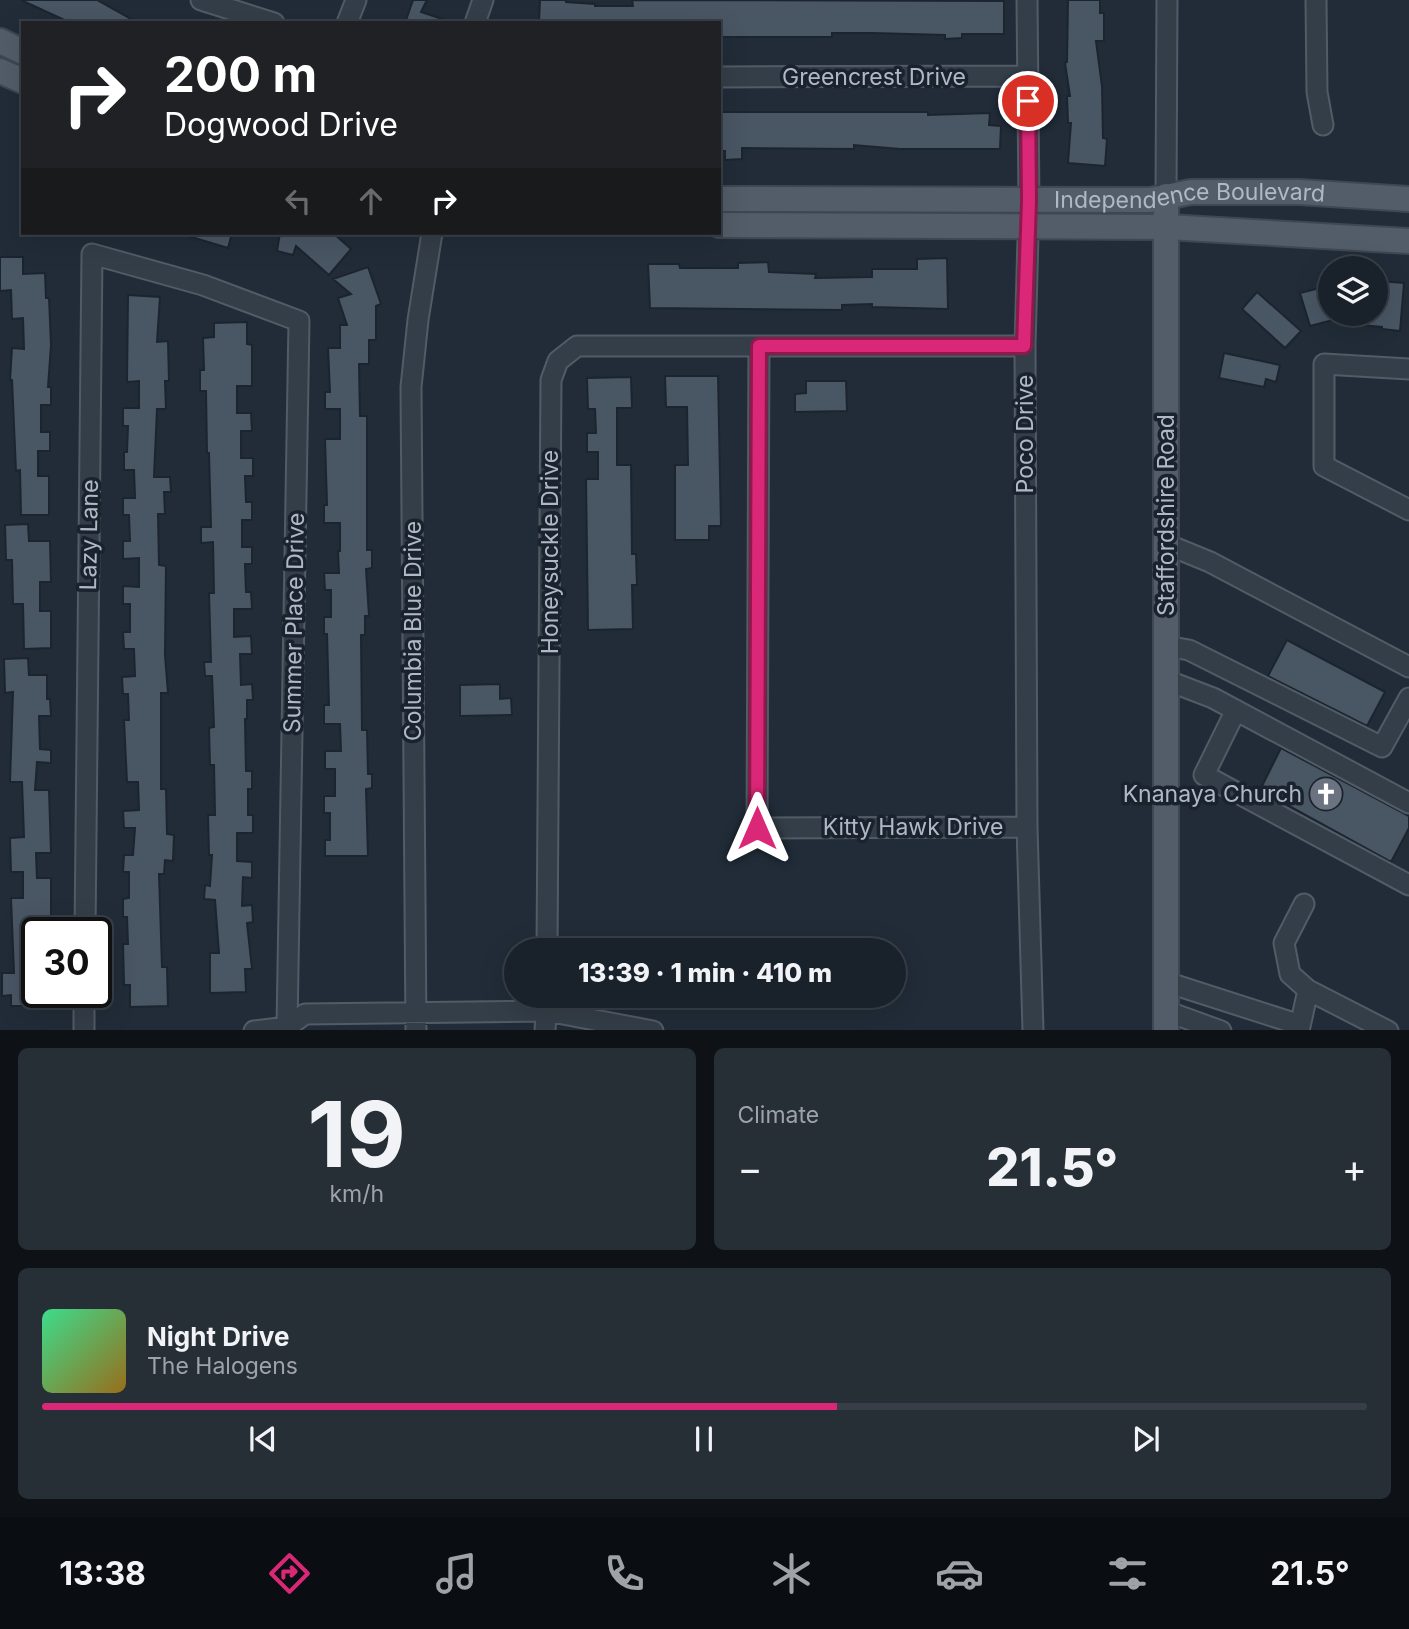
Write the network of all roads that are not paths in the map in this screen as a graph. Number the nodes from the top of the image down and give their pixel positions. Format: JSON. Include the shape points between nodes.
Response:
{"nodes":[{"id":1,"x":201,"y":0,"type":"edge"},
{"id":2,"x":356,"y":0,"type":"edge"},
{"id":3,"x":483,"y":0,"type":"edge"},
{"id":4,"x":1027,"y":0,"type":"edge"},
{"id":5,"x":1167,"y":0,"type":"edge"},
{"id":6,"x":1316,"y":0,"type":"edge"},
{"id":7,"x":268,"y":21,"type":"edge"},
{"id":8,"x":348,"y":21,"type":"edge"},
{"id":9,"x":476,"y":21,"type":"edge"},
{"id":10,"x":0,"y":41,"type":"edge"},
{"id":11,"x":21,"y":51,"type":"edge"},
{"id":12,"x":0,"y":71,"type":"edge"},
{"id":13,"x":1028,"y":76,"type":"junction"},
{"id":14,"x":721,"y":77,"type":"edge"},
{"id":15,"x":21,"y":80,"type":"edge"},
{"id":16,"x":1322,"y":125,"type":"dead end"},
{"id":17,"x":1166,"y":196,"type":"junction"},
{"id":18,"x":728,"y":199,"type":"edge"},
{"id":19,"x":1409,"y":199,"type":"edge"},
{"id":20,"x":1029,"y":201,"type":"junction"},
{"id":21,"x":728,"y":225,"type":"edge"},
{"id":22,"x":1028,"y":226,"type":"junction"},
{"id":23,"x":1167,"y":227,"type":"junction"},
{"id":24,"x":432,"y":235,"type":"edge"},
{"id":25,"x":1409,"y":241,"type":"edge"},
{"id":26,"x":204,"y":285,"type":"joint"},
{"id":27,"x":759,"y":346,"type":"junction"},
{"id":28,"x":1024,"y":346,"type":"junction"},
{"id":29,"x":1409,"y":369,"type":"edge"},
{"id":30,"x":1409,"y":510,"type":"edge"},
{"id":31,"x":1166,"y":544,"type":"junction"},
{"id":32,"x":1166,"y":646,"type":"junction"},
{"id":33,"x":1409,"y":667,"type":"edge"},
{"id":34,"x":1166,"y":680,"type":"junction"},
{"id":35,"x":1409,"y":698,"type":"edge"},
{"id":36,"x":1236,"y":710,"type":"junction"},
{"id":37,"x":1409,"y":803,"type":"edge"},
{"id":38,"x":1027,"y":827,"type":"junction"},
{"id":39,"x":1409,"y":885,"type":"edge"},
{"id":40,"x":1304,"y":904,"type":"dead end"},
{"id":41,"x":85,"y":917,"type":"edge"},
{"id":42,"x":547,"y":938,"type":"edge"},
{"id":43,"x":1166,"y":982,"type":"junction"},
{"id":44,"x":1308,"y":990,"type":"junction"},
{"id":45,"x":84,"y":1008,"type":"edge"},
{"id":46,"x":546,"y":1012,"type":"edge"},
{"id":47,"x":416,"y":1021,"type":"edge"},
{"id":48,"x":1166,"y":1021,"type":"edge"},
{"id":49,"x":1300,"y":1028,"type":"edge"},
{"id":50,"x":290,"y":1029,"type":"edge"},
{"id":51,"x":84,"y":1030,"type":"edge"},
{"id":52,"x":272,"y":1030,"type":"edge"},
{"id":53,"x":647,"y":1030,"type":"edge"},
{"id":54,"x":1033,"y":1030,"type":"edge"},
{"id":55,"x":1216,"y":1030,"type":"edge"},
{"id":56,"x":1386,"y":1030,"type":"edge"}],
"edges":[{"from":1,"to":7,"type":"street"},
{"from":2,"to":8,"type":"street"},
{"from":3,"to":9,"type":"street"},
{"from":4,"to":13,"type":"street","name":"Poco Drive"},
{"from":5,"to":17,"type":"street","name":"Staffordshire Road"},
{"from":6,"to":16,"type":"street"},
{"from":10,"to":11,"type":"main road"},
{"from":12,"to":15,"type":"main road"},
{"from":13,"to":14,"type":"street","name":"Greencrest Drive"},
{"from":13,"to":20,"type":"street","name":"Poco Drive"},
{"from":17,"to":19,"type":"main road","name":"Independence Boulevard","via":[[1300,192]]},
{"from":17,"to":20,"type":"main road","name":"Independence Boulevard"},
{"from":17,"to":23,"type":"main road","name":"Staffordshire Road"},
{"from":18,"to":20,"type":"main road","name":"Independence Boulevard"},
{"from":18,"to":21,"type":"main road"},
{"from":20,"to":22,"type":"street","name":"Poco Drive"},
{"from":21,"to":22,"type":"main road","name":"Independence Boulevard"},
{"from":22,"to":23,"type":"main road","name":"Independence Boulevard"},
{"from":22,"to":28,"type":"street","name":"Poco Drive"},
{"from":23,"to":25,"type":"main road","name":"Independence Boulevard"},
{"from":23,"to":31,"type":"main road","name":"Staffordshire Road"},
{"from":24,"to":47,"type":"street","name":"Columbia Blue Drive","via":[[411,387]]},
{"from":26,"to":41,"type":"street","name":"Lazy Lane","via":[[92,254]]},
{"from":26,"to":50,"type":"street","name":"Summer Place Drive","via":[[299,321]]},
{"from":27,"to":28,"type":"street","name":"Honeysuckle Drive"},
{"from":27,"to":38,"type":"street","name":"Kitty Hawk Drive","via":[[757,828]]},
{"from":27,"to":42,"type":"street","name":"Honeysuckle Drive","via":[[577,346],[558,361],[551,380]]},
{"from":28,"to":38,"type":"street","name":"Poco Drive"},
{"from":29,"to":30,"type":"street","via":[[1324,364],[1324,466]]},
{"from":31,"to":32,"type":"main road","name":"Staffordshire Road"},
{"from":31,"to":33,"type":"street","via":[[1210,562]]},
{"from":32,"to":34,"type":"main road","name":"Staffordshire Road"},
{"from":32,"to":35,"type":"street","via":[[1189,650],[1382,747]]},
{"from":34,"to":36,"type":"street"},
{"from":34,"to":43,"type":"main road","name":"Staffordshire Road"},
{"from":36,"to":37,"type":"street"},
{"from":36,"to":39,"type":"street","via":[[1204,775]]},
{"from":38,"to":54,"type":"street","name":"Poco Drive"},
{"from":40,"to":44,"type":"street","via":[[1284,943],[1290,974]]},
{"from":43,"to":48,"type":"main road","name":"Staffordshire Road"},
{"from":43,"to":49,"type":"street"},
{"from":44,"to":49,"type":"street"},
{"from":44,"to":56,"type":"street"},
{"from":45,"to":51,"type":"street"},
{"from":46,"to":47,"type":"street"},
{"from":46,"to":53,"type":"street"},
{"from":47,"to":50,"type":"street","via":[[305,1014]]},
{"from":48,"to":55,"type":"street"},
{"from":50,"to":52,"type":"street"}]}
